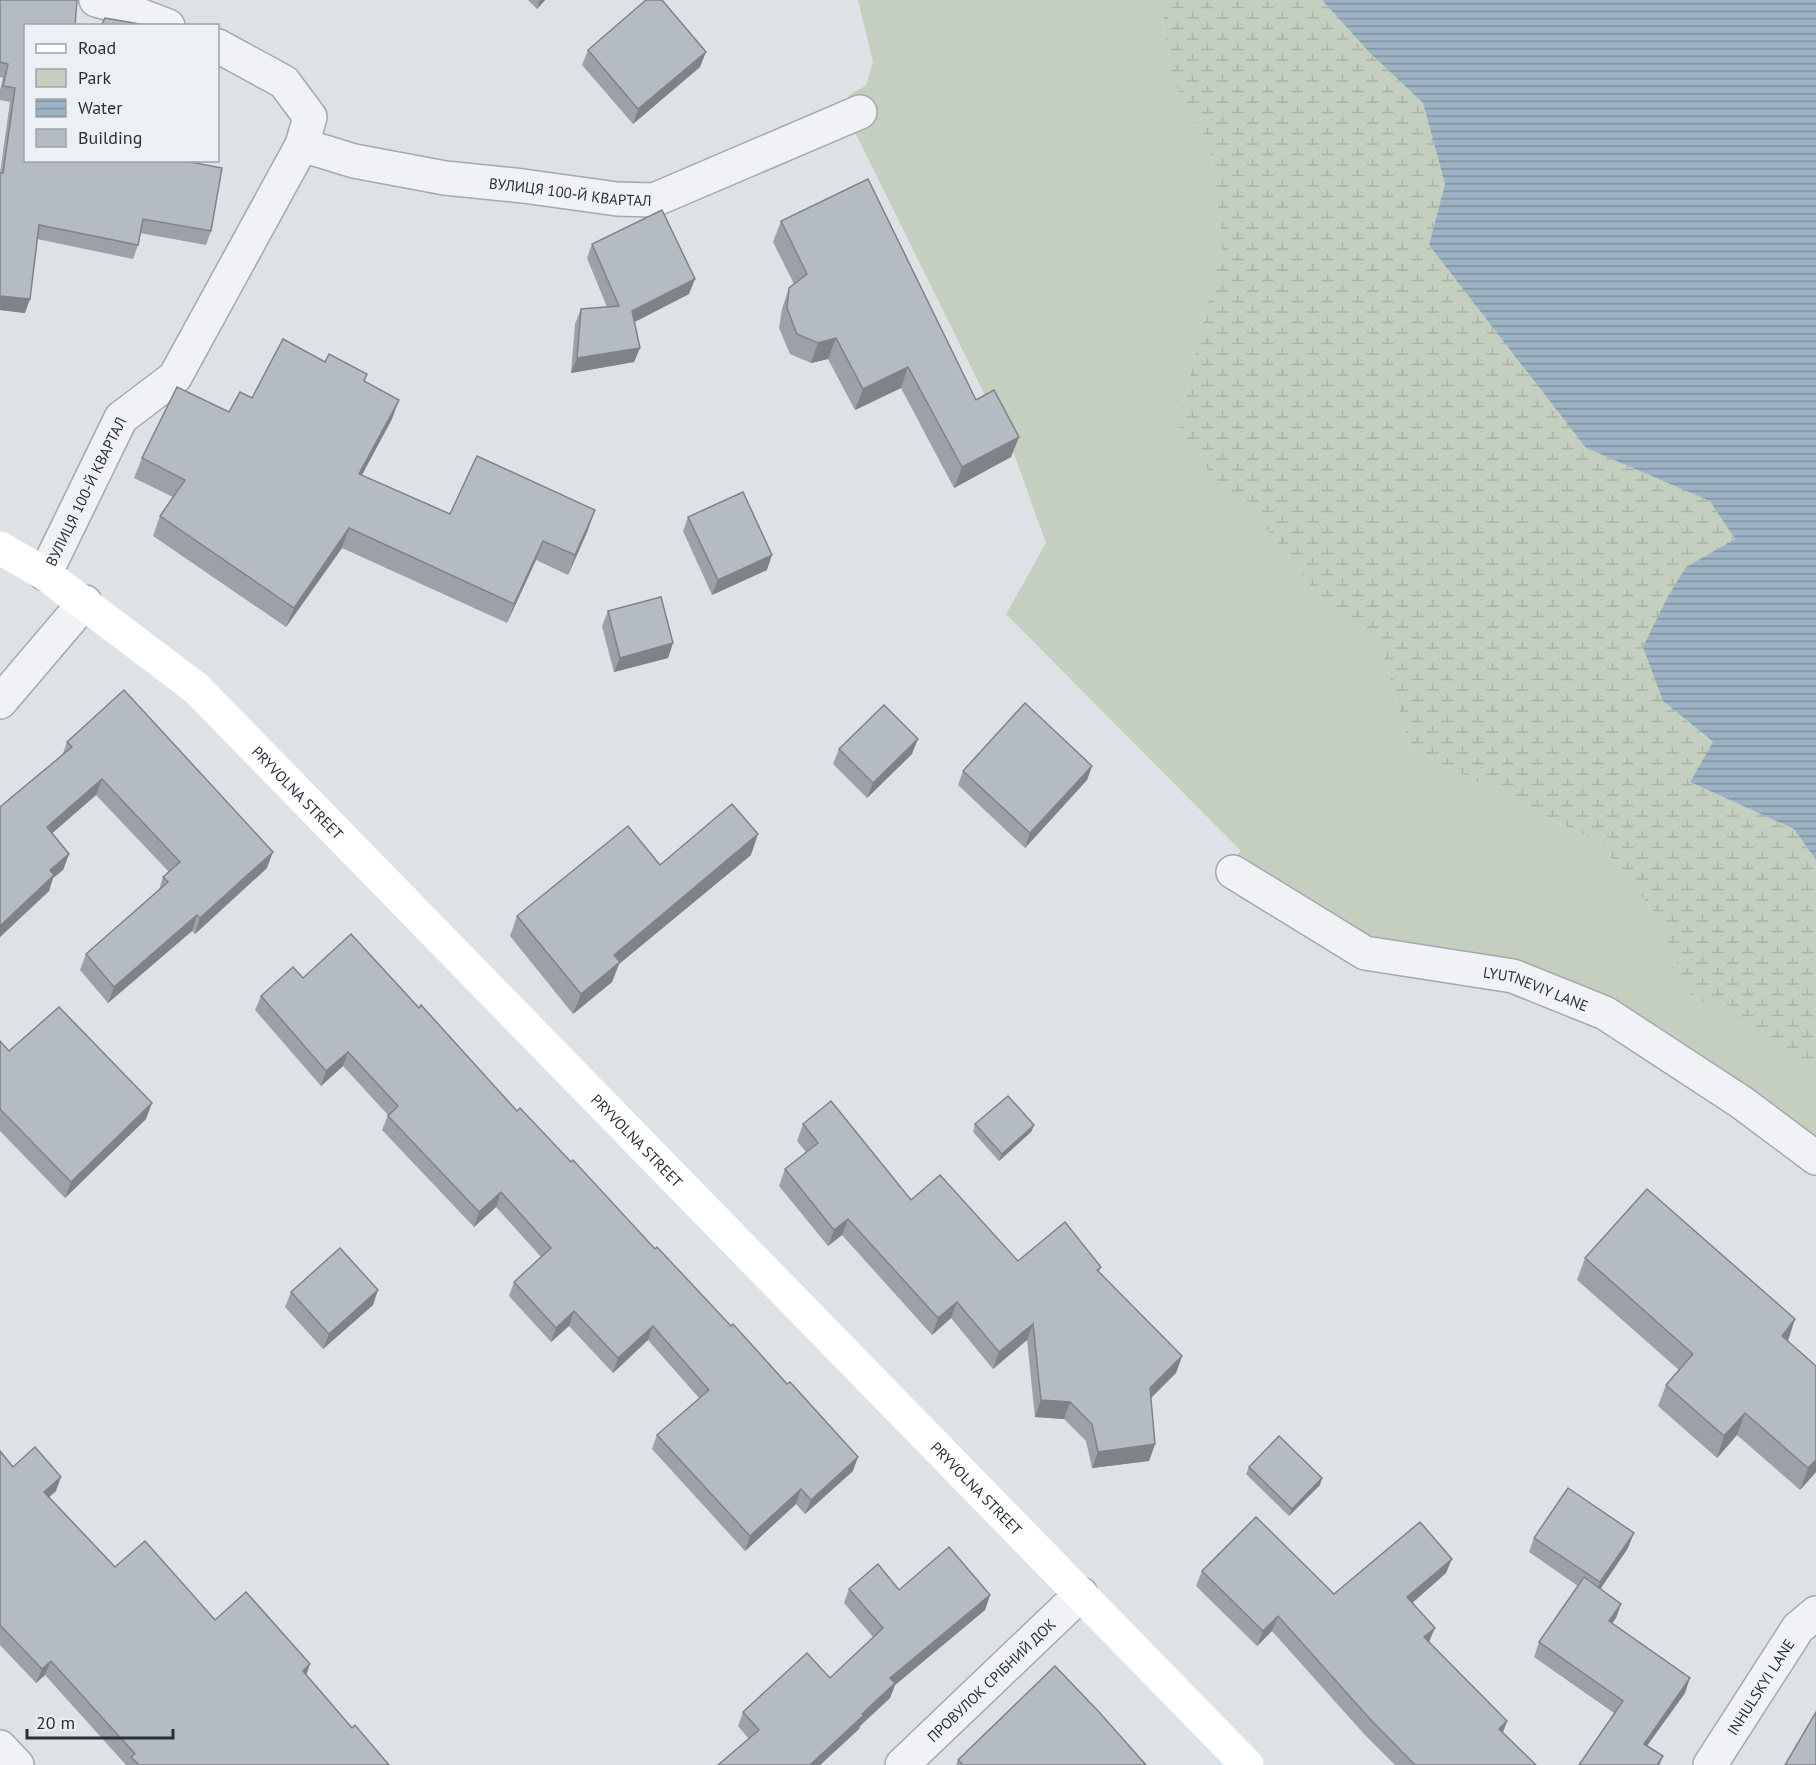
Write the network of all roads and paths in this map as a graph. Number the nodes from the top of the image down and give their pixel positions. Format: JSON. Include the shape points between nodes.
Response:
{"nodes":[{"id":1,"x":96,"y":0,"type":"edge"},
{"id":2,"x":163,"y":24,"type":"edge"},
{"id":3,"x":219,"y":47,"type":"edge"},
{"id":4,"x":860,"y":112,"type":"dead end"},
{"id":5,"x":302,"y":145,"type":"junction"},
{"id":6,"x":0,"y":548,"type":"edge"},
{"id":7,"x":45,"y":574,"type":"junction"},
{"id":8,"x":85,"y":602,"type":"junction"},
{"id":9,"x":0,"y":702,"type":"edge"},
{"id":10,"x":1233,"y":872,"type":"dead end"},
{"id":11,"x":1816,"y":1158,"type":"edge"},
{"id":12,"x":1081,"y":1594,"type":"junction"},
{"id":13,"x":1816,"y":1613,"type":"edge"},
{"id":14,"x":0,"y":1747,"type":"edge"},
{"id":15,"x":17,"y":1765,"type":"edge"},
{"id":16,"x":902,"y":1765,"type":"edge"},
{"id":17,"x":1247,"y":1765,"type":"edge"},
{"id":18,"x":1710,"y":1765,"type":"edge"}],
"edges":[{"from":1,"to":2,"type":"street"},
{"from":3,"to":5,"type":"street","name":"ВУЛИЦЯ 100-Й КВАРТАЛ","via":[[284,82],[310,117]]},
{"from":4,"to":5,"type":"street","name":"ВУЛИЦЯ 100-Й КВАРТАЛ","via":[[654,200],[445,178],[354,161]]},
{"from":5,"to":7,"type":"street","name":"ВУЛИЦЯ 100-Й КВАРТАЛ","via":[[175,377],[121,418]]},
{"from":6,"to":7,"type":"street","name":"PRYVOLNA STREET"},
{"from":7,"to":8,"type":"street","name":"PRYVOLNA STREET"},
{"from":8,"to":9,"type":"street"},
{"from":8,"to":12,"type":"street","name":"PRYVOLNA STREET","via":[[196,688]]},
{"from":10,"to":11,"type":"street","name":"LYUTNEVIY LANE","via":[[1365,953],[1514,976],[1605,1013],[1741,1102]]},
{"from":12,"to":16,"type":"street","name":"ПРОВУЛОК СРІБНИЙ ДОК"},
{"from":12,"to":17,"type":"street","name":"PRYVOLNA STREET"},
{"from":13,"to":18,"type":"street","name":"INHULSKYI LANE","via":[[1798,1628]]},
{"from":14,"to":15,"type":"street"}]}
